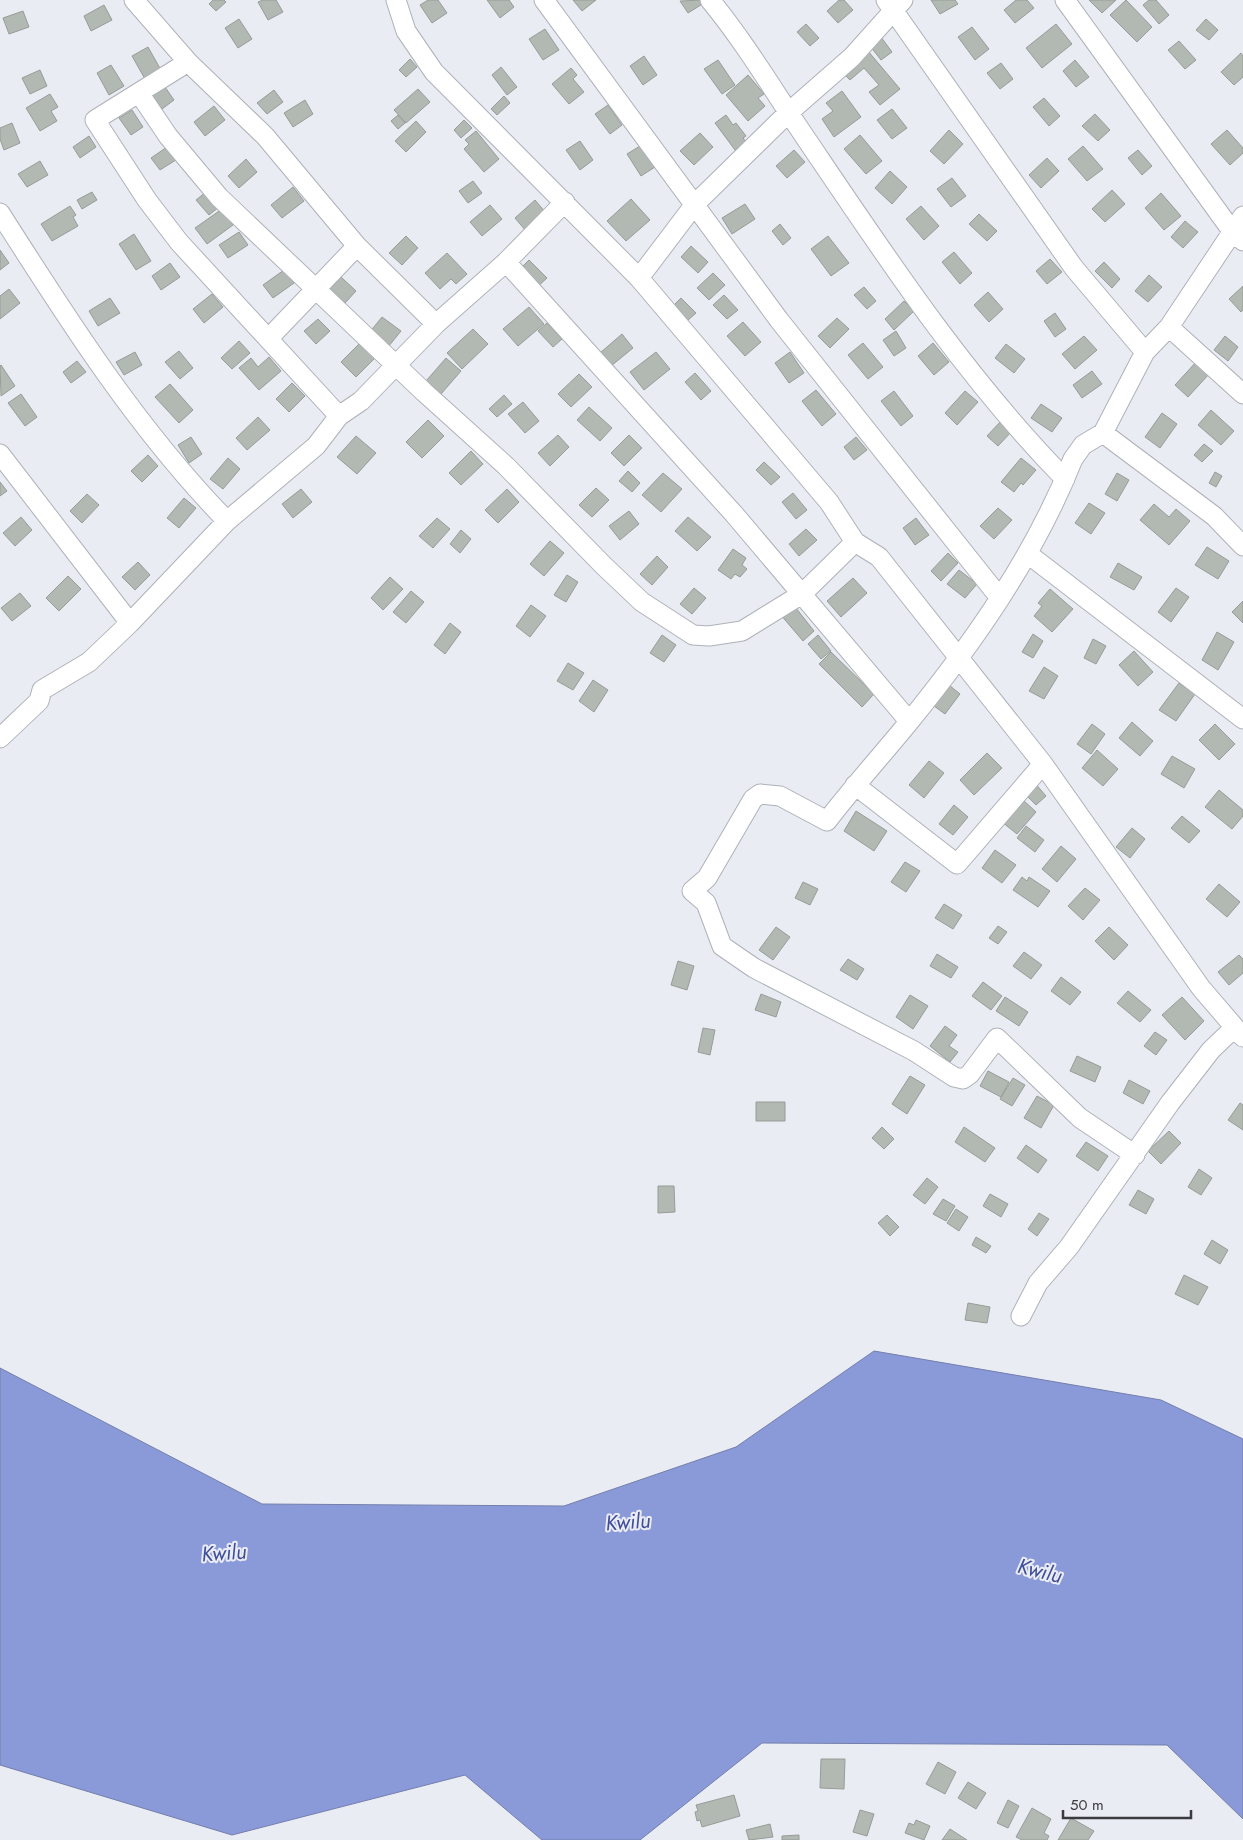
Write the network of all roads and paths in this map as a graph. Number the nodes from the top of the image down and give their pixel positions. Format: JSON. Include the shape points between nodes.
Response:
{"nodes":[{"id":1,"x":134,"y":0,"type":"edge"},
{"id":2,"x":396,"y":0,"type":"edge"},
{"id":3,"x":544,"y":0,"type":"edge"},
{"id":4,"x":710,"y":0,"type":"edge"},
{"id":5,"x":1065,"y":0,"type":"edge"},
{"id":6,"x":894,"y":3,"type":"edge"},
{"id":7,"x":188,"y":62,"type":"junction"},
{"id":8,"x":139,"y":93,"type":"junction"},
{"id":9,"x":788,"y":113,"type":"junction"},
{"id":10,"x":564,"y":202,"type":"junction"},
{"id":11,"x":695,"y":204,"type":"junction"},
{"id":12,"x":0,"y":213,"type":"edge"},
{"id":13,"x":1243,"y":216,"type":"edge"},
{"id":14,"x":1238,"y":236,"type":"edge"},
{"id":15,"x":357,"y":246,"type":"junction"},
{"id":16,"x":506,"y":262,"type":"junction"},
{"id":17,"x":638,"y":278,"type":"junction"},
{"id":18,"x":317,"y":289,"type":"junction"},
{"id":19,"x":436,"y":324,"type":"junction"},
{"id":20,"x":1169,"y":327,"type":"junction"},
{"id":21,"x":268,"y":339,"type":"junction"},
{"id":22,"x":1145,"y":352,"type":"junction"},
{"id":23,"x":396,"y":366,"type":"junction"},
{"id":24,"x":1243,"y":394,"type":"edge"},
{"id":25,"x":339,"y":416,"type":"junction"},
{"id":26,"x":1103,"y":433,"type":"junction"},
{"id":27,"x":0,"y":454,"type":"edge"},
{"id":28,"x":1065,"y":479,"type":"junction"},
{"id":29,"x":227,"y":521,"type":"junction"},
{"id":30,"x":855,"y":542,"type":"junction"},
{"id":31,"x":1243,"y":546,"type":"edge"},
{"id":32,"x":1028,"y":554,"type":"junction"},
{"id":33,"x":802,"y":594,"type":"junction"},
{"id":34,"x":1000,"y":598,"type":"junction"},
{"id":35,"x":130,"y":623,"type":"junction"},
{"id":36,"x":958,"y":658,"type":"junction"},
{"id":37,"x":1243,"y":719,"type":"edge"},
{"id":38,"x":909,"y":721,"type":"junction"},
{"id":39,"x":0,"y":738,"type":"edge"},
{"id":40,"x":1043,"y":764,"type":"junction"},
{"id":41,"x":855,"y":785,"type":"junction"},
{"id":42,"x":1238,"y":1033,"type":"edge"},
{"id":43,"x":1135,"y":1155,"type":"junction"},
{"id":44,"x":1021,"y":1316,"type":"dead end"}],
"edges":[{"from":1,"to":7,"type":"street"},
{"from":2,"to":10,"type":"street","via":[[406,31],[434,72]]},
{"from":3,"to":11,"type":"street"},
{"from":4,"to":9,"type":"street","via":[[744,43]]},
{"from":5,"to":14,"type":"street"},
{"from":6,"to":9,"type":"street","via":[[852,57]]},
{"from":6,"to":22,"type":"street","via":[[990,151],[1074,268]]},
{"from":7,"to":8,"type":"street"},
{"from":7,"to":15,"type":"street","via":[[264,136]]},
{"from":8,"to":18,"type":"street","via":[[168,136],[219,197]]},
{"from":8,"to":21,"type":"street","via":[[95,120],[146,200]]},
{"from":9,"to":11,"type":"street"},
{"from":9,"to":28,"type":"street","via":[[893,267],[946,338],[997,405]]},
{"from":10,"to":16,"type":"street"},
{"from":10,"to":17,"type":"street"},
{"from":11,"to":17,"type":"street"},
{"from":11,"to":34,"type":"street","via":[[785,327]]},
{"from":12,"to":29,"type":"street","via":[[57,303],[147,428],[197,491]]},
{"from":13,"to":14,"type":"street"},
{"from":14,"to":20,"type":"street"},
{"from":15,"to":18,"type":"street"},
{"from":15,"to":19,"type":"street"},
{"from":16,"to":19,"type":"street"},
{"from":16,"to":33,"type":"street"},
{"from":17,"to":30,"type":"street","via":[[828,502]]},
{"from":18,"to":21,"type":"street"},
{"from":18,"to":23,"type":"street"},
{"from":19,"to":23,"type":"street"},
{"from":20,"to":22,"type":"street"},
{"from":20,"to":24,"type":"street"},
{"from":21,"to":25,"type":"street"},
{"from":22,"to":26,"type":"street"},
{"from":23,"to":25,"type":"street","via":[[361,401]]},
{"from":23,"to":33,"type":"street","via":[[506,466],[642,602],[693,635],[742,631]]},
{"from":25,"to":29,"type":"street","via":[[316,446]]},
{"from":26,"to":28,"type":"street","via":[[1083,446],[1073,459]]},
{"from":26,"to":31,"type":"street","via":[[1214,516]]},
{"from":27,"to":35,"type":"street"},
{"from":28,"to":32,"type":"street"},
{"from":29,"to":35,"type":"street"},
{"from":30,"to":33,"type":"street"},
{"from":30,"to":36,"type":"street","via":[[879,556]]},
{"from":32,"to":34,"type":"street"},
{"from":32,"to":37,"type":"street"},
{"from":33,"to":38,"type":"street"},
{"from":34,"to":36,"type":"street"},
{"from":35,"to":39,"type":"street","via":[[90,662],[42,690],[39,700]]},
{"from":36,"to":38,"type":"street"},
{"from":36,"to":40,"type":"street"},
{"from":38,"to":41,"type":"street"},
{"from":40,"to":41,"type":"street","via":[[957,864]]},
{"from":40,"to":42,"type":"street","via":[[1201,988]]},
{"from":41,"to":43,"type":"street","via":[[827,822],[780,796],[760,794],[753,799],[707,878],[692,891],[706,902],[722,946],[754,968],[914,1051],[954,1077],[963,1079],[970,1074],[997,1038],[1080,1118]]},
{"from":42,"to":43,"type":"street","via":[[1211,1050]]},
{"from":43,"to":44,"type":"street","via":[[1069,1247],[1038,1283]]}]}
